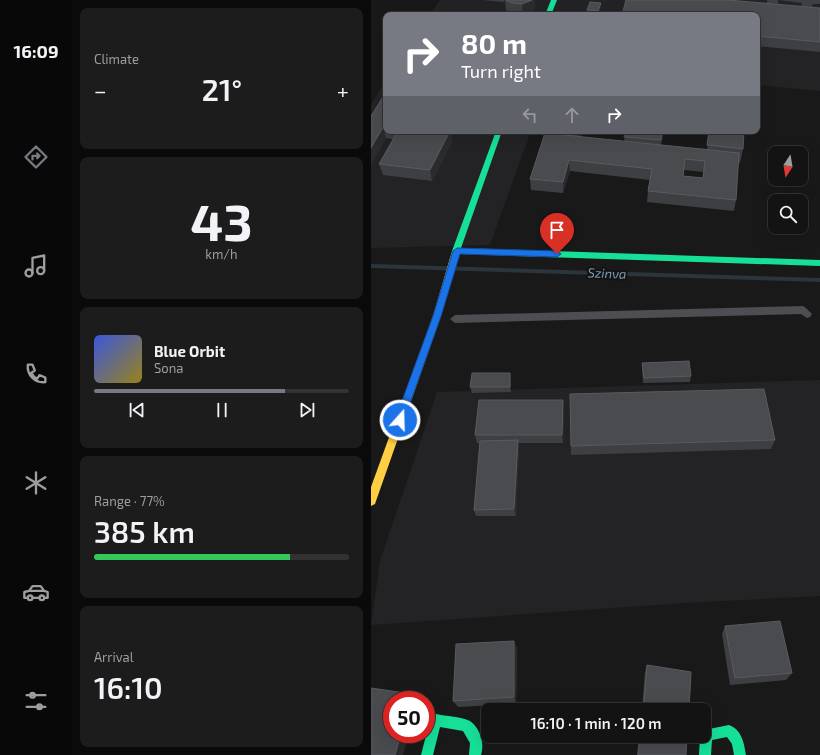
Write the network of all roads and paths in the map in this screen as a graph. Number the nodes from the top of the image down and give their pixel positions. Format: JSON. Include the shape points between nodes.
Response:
{"nodes":[{"id":1,"x":554,"y":0,"type":"edge"},
{"id":2,"x":549,"y":12,"type":"edge"},
{"id":3,"x":498,"y":134,"type":"edge"},
{"id":4,"x":457,"y":251,"type":"junction"},
{"id":5,"x":820,"y":263,"type":"edge"},
{"id":6,"x":807,"y":314,"type":"dead end"},
{"id":7,"x":455,"y":319,"type":"dead end"},
{"id":8,"x":371,"y":501,"type":"edge"},
{"id":9,"x":427,"y":755,"type":"edge"},
{"id":10,"x":475,"y":755,"type":"edge"},
{"id":11,"x":705,"y":755,"type":"edge"},
{"id":12,"x":740,"y":755,"type":"edge"}],
"edges":[{"from":1,"to":2,"type":"main road"},
{"from":3,"to":4,"type":"main road"},
{"from":4,"to":5,"type":"main road"},
{"from":4,"to":8,"type":"main road","via":[[437,316]]},
{"from":6,"to":7,"type":"lane","via":[[803,310]]},
{"from":9,"to":10,"type":"main road","via":[[436,720],[466,726],[477,740]]},
{"from":11,"to":12,"type":"main road","via":[[707,735],[729,731],[737,736]]}]}
